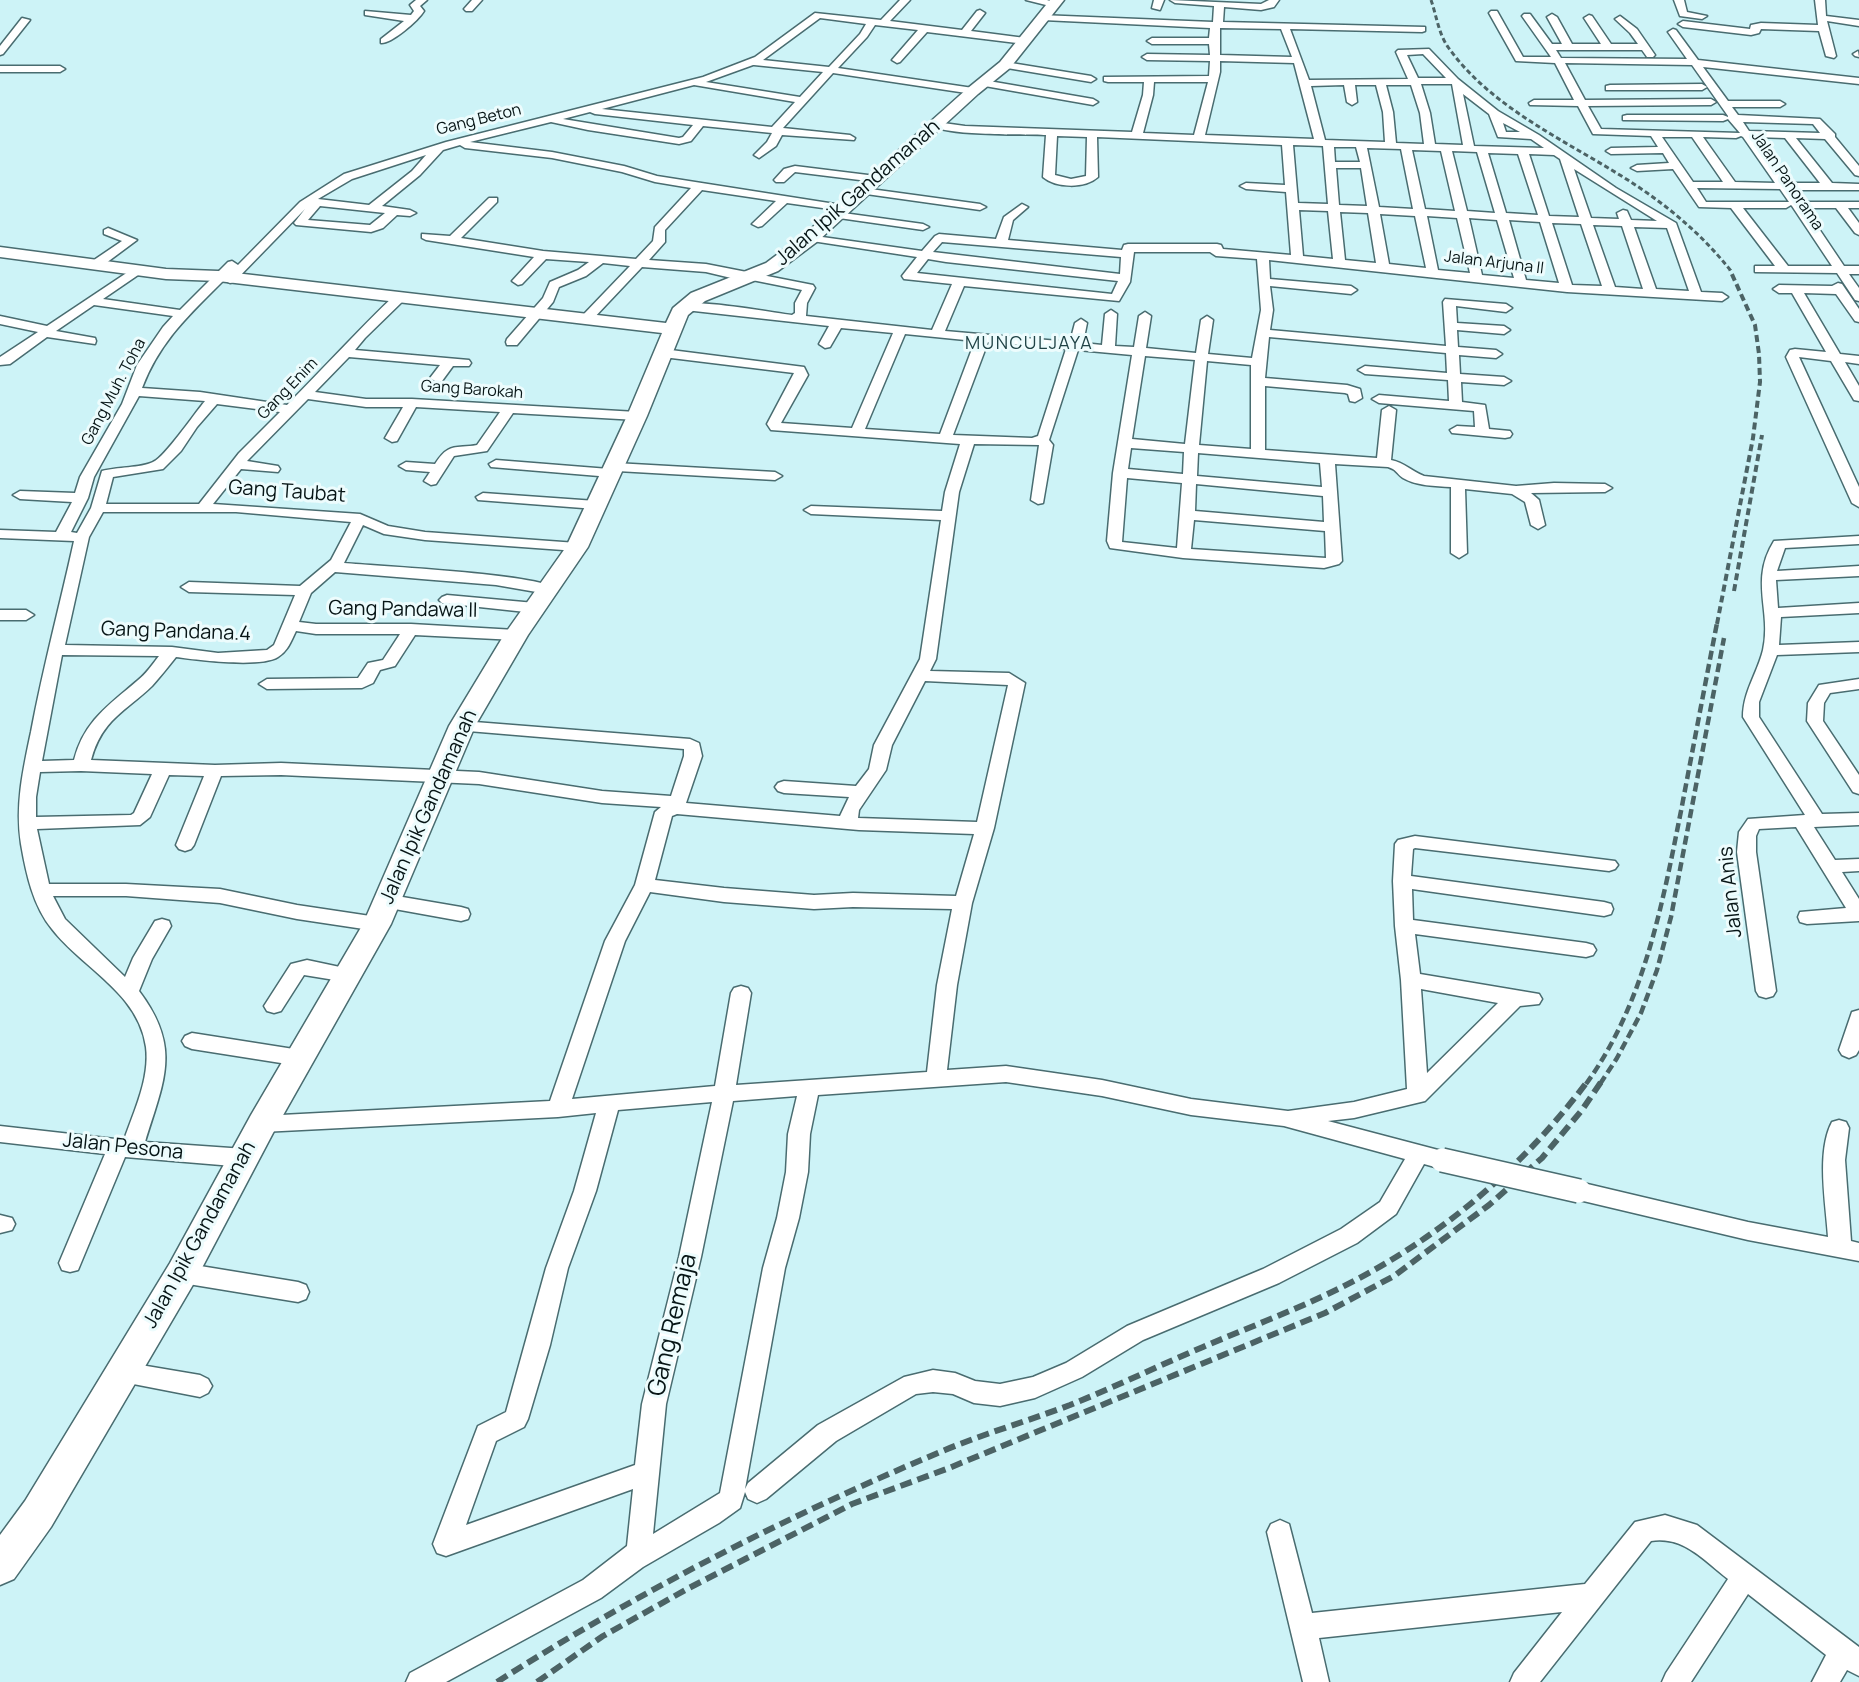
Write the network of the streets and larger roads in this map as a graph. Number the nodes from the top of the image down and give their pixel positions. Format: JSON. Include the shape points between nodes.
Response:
{"nodes":[{"id":1,"x":422,"y":0,"type":"edge"},
{"id":2,"x":477,"y":0,"type":"edge"},
{"id":3,"x":905,"y":0,"type":"edge"},
{"id":4,"x":1176,"y":0,"type":"edge"},
{"id":5,"x":1185,"y":0,"type":"edge"},
{"id":6,"x":1274,"y":0,"type":"edge"},
{"id":7,"x":1679,"y":0,"type":"edge"},
{"id":8,"x":1820,"y":0,"type":"edge"},
{"id":9,"x":1219,"y":4,"type":"junction"},
{"id":10,"x":1046,"y":5,"type":"edge"},
{"id":11,"x":826,"y":6,"type":"dead end"},
{"id":12,"x":469,"y":9,"type":"dead end"},
{"id":13,"x":368,"y":13,"type":"dead end"},
{"id":14,"x":980,"y":13,"type":"dead end"},
{"id":15,"x":1494,"y":13,"type":"dead end"},
{"id":16,"x":818,"y":15,"type":"junction"},
{"id":17,"x":1527,"y":16,"type":"dead end"},
{"id":18,"x":1552,"y":17,"type":"dead end"},
{"id":19,"x":413,"y":18,"type":"junction"},
{"id":20,"x":1588,"y":18,"type":"dead end"},
{"id":21,"x":1620,"y":19,"type":"dead end"},
{"id":22,"x":25,"y":20,"type":"dead end"},
{"id":23,"x":879,"y":22,"type":"junction"},
{"id":24,"x":1823,"y":23,"type":"junction"},
{"id":25,"x":1859,"y":23,"type":"edge"},
{"id":26,"x":1683,"y":24,"type":"dead end"},
{"id":27,"x":1161,"y":25,"type":"junction"},
{"id":28,"x":1216,"y":25,"type":"junction"},
{"id":29,"x":1284,"y":25,"type":"junction"},
{"id":30,"x":1761,"y":26,"type":"junction"},
{"id":31,"x":925,"y":28,"type":"junction"},
{"id":32,"x":1422,"y":29,"type":"dead end"},
{"id":33,"x":1504,"y":32,"type":"junction"},
{"id":34,"x":1515,"y":32,"type":"dead end"},
{"id":35,"x":1673,"y":32,"type":"dead end"},
{"id":36,"x":964,"y":34,"type":"junction"},
{"id":37,"x":384,"y":41,"type":"dead end"},
{"id":38,"x":1025,"y":41,"type":"junction"},
{"id":39,"x":1152,"y":41,"type":"junction"},
{"id":40,"x":1214,"y":41,"type":"junction"},
{"id":41,"x":1644,"y":46,"type":"junction"},
{"id":42,"x":1550,"y":47,"type":"junction"},
{"id":43,"x":1569,"y":47,"type":"junction"},
{"id":44,"x":1608,"y":47,"type":"junction"},
{"id":45,"x":0,"y":51,"type":"edge"},
{"id":46,"x":1831,"y":56,"type":"dead end"},
{"id":47,"x":1147,"y":57,"type":"junction"},
{"id":48,"x":1216,"y":59,"type":"junction"},
{"id":49,"x":897,"y":60,"type":"dead end"},
{"id":50,"x":1296,"y":60,"type":"junction"},
{"id":51,"x":1558,"y":60,"type":"junction"},
{"id":52,"x":1595,"y":60,"type":"junction"},
{"id":53,"x":1654,"y":61,"type":"junction"},
{"id":54,"x":754,"y":62,"type":"junction"},
{"id":55,"x":1005,"y":65,"type":"junction"},
{"id":56,"x":1692,"y":66,"type":"junction"},
{"id":57,"x":0,"y":69,"type":"edge"},
{"id":58,"x":60,"y":69,"type":"dead end"},
{"id":59,"x":831,"y":70,"type":"junction"},
{"id":60,"x":1090,"y":78,"type":"dead end"},
{"id":61,"x":1108,"y":79,"type":"dead end"},
{"id":62,"x":1146,"y":79,"type":"junction"},
{"id":63,"x":1213,"y":79,"type":"junction"},
{"id":64,"x":1859,"y":81,"type":"edge"},
{"id":65,"x":1303,"y":82,"type":"junction"},
{"id":66,"x":1349,"y":82,"type":"junction"},
{"id":67,"x":1380,"y":82,"type":"junction"},
{"id":68,"x":1415,"y":82,"type":"junction"},
{"id":69,"x":696,"y":83,"type":"junction"},
{"id":70,"x":1456,"y":83,"type":"junction"},
{"id":71,"x":978,"y":87,"type":"junction"},
{"id":72,"x":1702,"y":87,"type":"junction"},
{"id":73,"x":801,"y":100,"type":"junction"},
{"id":74,"x":1093,"y":102,"type":"dead end"},
{"id":75,"x":1352,"y":102,"type":"dead end"},
{"id":76,"x":1580,"y":102,"type":"junction"},
{"id":77,"x":1618,"y":102,"type":"junction"},
{"id":78,"x":1534,"y":103,"type":"dead end"},
{"id":79,"x":1717,"y":103,"type":"junction"},
{"id":80,"x":1780,"y":104,"type":"dead end"},
{"id":81,"x":587,"y":110,"type":"junction"},
{"id":82,"x":1627,"y":118,"type":"junction"},
{"id":83,"x":1728,"y":118,"type":"junction"},
{"id":84,"x":551,"y":119,"type":"junction"},
{"id":85,"x":700,"y":123,"type":"junction"},
{"id":86,"x":936,"y":125,"type":"junction"},
{"id":87,"x":778,"y":131,"type":"junction"},
{"id":88,"x":1052,"y":131,"type":"junction"},
{"id":89,"x":1092,"y":133,"type":"junction"},
{"id":90,"x":1137,"y":134,"type":"junction"},
{"id":91,"x":1636,"y":134,"type":"junction"},
{"id":92,"x":1655,"y":134,"type":"junction"},
{"id":93,"x":1696,"y":135,"type":"junction"},
{"id":94,"x":1741,"y":135,"type":"junction"},
{"id":95,"x":1788,"y":135,"type":"junction"},
{"id":96,"x":1830,"y":136,"type":"junction"},
{"id":97,"x":850,"y":138,"type":"dead end"},
{"id":98,"x":1198,"y":138,"type":"junction"},
{"id":99,"x":1287,"y":141,"type":"junction"},
{"id":100,"x":1324,"y":142,"type":"junction"},
{"id":101,"x":1361,"y":144,"type":"junction"},
{"id":102,"x":445,"y":146,"type":"junction"},
{"id":103,"x":1391,"y":146,"type":"junction"},
{"id":104,"x":1406,"y":147,"type":"junction"},
{"id":105,"x":1430,"y":148,"type":"junction"},
{"id":106,"x":1446,"y":148,"type":"junction"},
{"id":107,"x":1468,"y":149,"type":"junction"},
{"id":108,"x":1482,"y":150,"type":"junction"},
{"id":109,"x":1666,"y":150,"type":"junction"},
{"id":110,"x":1523,"y":151,"type":"junction"},
{"id":111,"x":1611,"y":151,"type":"dead end"},
{"id":112,"x":1843,"y":153,"type":"junction"},
{"id":113,"x":1859,"y":153,"type":"edge"},
{"id":114,"x":1561,"y":154,"type":"junction"},
{"id":115,"x":759,"y":155,"type":"dead end"},
{"id":116,"x":658,"y":164,"type":"dead end"},
{"id":117,"x":1329,"y":165,"type":"junction"},
{"id":118,"x":1366,"y":165,"type":"junction"},
{"id":119,"x":1676,"y":166,"type":"junction"},
{"id":120,"x":1637,"y":168,"type":"dead end"},
{"id":121,"x":1859,"y":172,"type":"edge"},
{"id":122,"x":647,"y":178,"type":"junction"},
{"id":123,"x":780,"y":180,"type":"dead end"},
{"id":124,"x":700,"y":185,"type":"junction"},
{"id":125,"x":870,"y":185,"type":"junction"},
{"id":126,"x":1689,"y":185,"type":"junction"},
{"id":127,"x":1731,"y":185,"type":"junction"},
{"id":128,"x":1246,"y":186,"type":"dead end"},
{"id":129,"x":1777,"y":186,"type":"junction"},
{"id":130,"x":1829,"y":187,"type":"junction"},
{"id":131,"x":1859,"y":187,"type":"edge"},
{"id":132,"x":1291,"y":189,"type":"junction"},
{"id":133,"x":1612,"y":190,"type":"junction"},
{"id":134,"x":784,"y":199,"type":"junction"},
{"id":135,"x":492,"y":200,"type":"dead end"},
{"id":136,"x":313,"y":202,"type":"junction"},
{"id":137,"x":1792,"y":205,"type":"junction"},
{"id":138,"x":1839,"y":205,"type":"junction"},
{"id":139,"x":1859,"y":205,"type":"edge"},
{"id":140,"x":1294,"y":206,"type":"junction"},
{"id":141,"x":1735,"y":206,"type":"junction"},
{"id":142,"x":980,"y":207,"type":"dead end"},
{"id":143,"x":1022,"y":207,"type":"dead end"},
{"id":144,"x":371,"y":209,"type":"junction"},
{"id":145,"x":1333,"y":209,"type":"junction"},
{"id":146,"x":1375,"y":210,"type":"junction"},
{"id":147,"x":394,"y":211,"type":"junction"},
{"id":148,"x":840,"y":211,"type":"junction"},
{"id":149,"x":410,"y":213,"type":"dead end"},
{"id":150,"x":1421,"y":213,"type":"junction"},
{"id":151,"x":1462,"y":215,"type":"junction"},
{"id":152,"x":1502,"y":217,"type":"junction"},
{"id":153,"x":1543,"y":219,"type":"junction"},
{"id":154,"x":1585,"y":221,"type":"junction"},
{"id":155,"x":1628,"y":223,"type":"junction"},
{"id":156,"x":262,"y":224,"type":"dead end"},
{"id":157,"x":758,"y":224,"type":"dead end"},
{"id":158,"x":1672,"y":225,"type":"junction"},
{"id":159,"x":923,"y":227,"type":"dead end"},
{"id":160,"x":1859,"y":231,"type":"edge"},
{"id":161,"x":108,"y":232,"type":"dead end"},
{"id":162,"x":426,"y":236,"type":"dead end"},
{"id":163,"x":812,"y":237,"type":"junction"},
{"id":164,"x":452,"y":241,"type":"junction"},
{"id":165,"x":1001,"y":243,"type":"junction"},
{"id":166,"x":1023,"y":245,"type":"junction"},
{"id":167,"x":0,"y":252,"type":"edge"},
{"id":168,"x":1127,"y":254,"type":"junction"},
{"id":169,"x":543,"y":255,"type":"junction"},
{"id":170,"x":926,"y":255,"type":"junction"},
{"id":171,"x":1263,"y":256,"type":"junction"},
{"id":172,"x":1298,"y":259,"type":"junction"},
{"id":173,"x":600,"y":260,"type":"junction"},
{"id":174,"x":98,"y":263,"type":"junction"},
{"id":175,"x":640,"y":263,"type":"junction"},
{"id":176,"x":1339,"y":264,"type":"junction"},
{"id":177,"x":1012,"y":266,"type":"junction"},
{"id":178,"x":1383,"y":267,"type":"junction"},
{"id":179,"x":1759,"y":269,"type":"dead end"},
{"id":180,"x":1784,"y":269,"type":"junction"},
{"id":181,"x":137,"y":270,"type":"junction"},
{"id":182,"x":1825,"y":270,"type":"junction"},
{"id":183,"x":1840,"y":270,"type":"junction"},
{"id":184,"x":1859,"y":270,"type":"edge"},
{"id":185,"x":1433,"y":273,"type":"junction"},
{"id":186,"x":750,"y":277,"type":"junction"},
{"id":187,"x":224,"y":278,"type":"junction"},
{"id":188,"x":1125,"y":278,"type":"junction"},
{"id":189,"x":1477,"y":278,"type":"junction"},
{"id":190,"x":518,"y":280,"type":"dead end"},
{"id":191,"x":959,"y":282,"type":"junction"},
{"id":192,"x":1264,"y":282,"type":"junction"},
{"id":193,"x":1521,"y":283,"type":"junction"},
{"id":194,"x":999,"y":285,"type":"junction"},
{"id":195,"x":1567,"y":288,"type":"junction"},
{"id":196,"x":1779,"y":289,"type":"dead end"},
{"id":197,"x":1351,"y":290,"type":"dead end"},
{"id":198,"x":1796,"y":290,"type":"junction"},
{"id":199,"x":1839,"y":290,"type":"junction"},
{"id":200,"x":1610,"y":291,"type":"junction"},
{"id":201,"x":1651,"y":293,"type":"junction"},
{"id":202,"x":1857,"y":293,"type":"edge"},
{"id":203,"x":1696,"y":295,"type":"junction"},
{"id":204,"x":400,"y":297,"type":"junction"},
{"id":205,"x":1722,"y":297,"type":"dead end"},
{"id":206,"x":93,"y":301,"type":"junction"},
{"id":207,"x":686,"y":306,"type":"junction"},
{"id":208,"x":1506,"y":308,"type":"dead end"},
{"id":209,"x":538,"y":312,"type":"junction"},
{"id":210,"x":182,"y":314,"type":"junction"},
{"id":211,"x":1111,"y":314,"type":"dead end"},
{"id":212,"x":1145,"y":316,"type":"dead end"},
{"id":213,"x":586,"y":318,"type":"junction"},
{"id":214,"x":1859,"y":318,"type":"edge"},
{"id":215,"x":794,"y":319,"type":"junction"},
{"id":216,"x":0,"y":320,"type":"edge"},
{"id":217,"x":1207,"y":320,"type":"dead end"},
{"id":218,"x":1081,"y":323,"type":"dead end"},
{"id":219,"x":837,"y":324,"type":"junction"},
{"id":220,"x":1450,"y":326,"type":"junction"},
{"id":221,"x":673,"y":329,"type":"junction"},
{"id":222,"x":901,"y":330,"type":"junction"},
{"id":223,"x":1504,"y":330,"type":"dead end"},
{"id":224,"x":47,"y":332,"type":"junction"},
{"id":225,"x":1263,"y":333,"type":"junction"},
{"id":226,"x":937,"y":334,"type":"junction"},
{"id":227,"x":983,"y":338,"type":"junction"},
{"id":228,"x":90,"y":341,"type":"dead end"},
{"id":229,"x":512,"y":342,"type":"dead end"},
{"id":230,"x":825,"y":344,"type":"dead end"},
{"id":231,"x":1073,"y":347,"type":"junction"},
{"id":232,"x":1108,"y":350,"type":"junction"},
{"id":233,"x":1452,"y":350,"type":"junction"},
{"id":234,"x":346,"y":353,"type":"junction"},
{"id":235,"x":663,"y":353,"type":"junction"},
{"id":236,"x":1139,"y":353,"type":"junction"},
{"id":237,"x":1496,"y":354,"type":"dead end"},
{"id":238,"x":1201,"y":357,"type":"junction"},
{"id":239,"x":1838,"y":358,"type":"junction"},
{"id":240,"x":1859,"y":360,"type":"edge"},
{"id":241,"x":2,"y":362,"type":"edge"},
{"id":242,"x":1258,"y":362,"type":"junction"},
{"id":243,"x":1365,"y":370,"type":"dead end"},
{"id":244,"x":1454,"y":377,"type":"junction"},
{"id":245,"x":437,"y":378,"type":"dead end"},
{"id":246,"x":1504,"y":381,"type":"dead end"},
{"id":247,"x":1259,"y":382,"type":"junction"},
{"id":248,"x":142,"y":392,"type":"junction"},
{"id":249,"x":304,"y":395,"type":"junction"},
{"id":250,"x":1859,"y":397,"type":"edge"},
{"id":251,"x":1355,"y":398,"type":"dead end"},
{"id":252,"x":214,"y":399,"type":"junction"},
{"id":253,"x":412,"y":403,"type":"junction"},
{"id":254,"x":1420,"y":403,"type":"junction"},
{"id":255,"x":1456,"y":406,"type":"junction"},
{"id":256,"x":289,"y":410,"type":"junction"},
{"id":257,"x":508,"y":410,"type":"junction"},
{"id":258,"x":638,"y":416,"type":"junction"},
{"id":259,"x":1421,"y":420,"type":"dead end"},
{"id":260,"x":1457,"y":430,"type":"dead end"},
{"id":261,"x":857,"y":432,"type":"junction"},
{"id":262,"x":1482,"y":432,"type":"junction"},
{"id":263,"x":1505,"y":434,"type":"dead end"},
{"id":264,"x":392,"y":438,"type":"dead end"},
{"id":265,"x":945,"y":439,"type":"junction"},
{"id":266,"x":968,"y":440,"type":"junction"},
{"id":267,"x":1042,"y":440,"type":"junction"},
{"id":268,"x":1125,"y":443,"type":"junction"},
{"id":269,"x":1191,"y":449,"type":"junction"},
{"id":270,"x":1258,"y":453,"type":"junction"},
{"id":271,"x":1324,"y":459,"type":"junction"},
{"id":272,"x":1384,"y":463,"type":"junction"},
{"id":273,"x":238,"y":464,"type":"junction"},
{"id":274,"x":496,"y":464,"type":"dead end"},
{"id":275,"x":406,"y":466,"type":"dead end"},
{"id":276,"x":273,"y":468,"type":"dead end"},
{"id":277,"x":613,"y":470,"type":"junction"},
{"id":278,"x":1120,"y":473,"type":"junction"},
{"id":279,"x":775,"y":476,"type":"dead end"},
{"id":280,"x":1853,"y":476,"type":"edge"},
{"id":281,"x":1189,"y":480,"type":"junction"},
{"id":282,"x":1458,"y":483,"type":"junction"},
{"id":283,"x":1605,"y":488,"type":"dead end"},
{"id":284,"x":1516,"y":490,"type":"junction"},
{"id":285,"x":1329,"y":492,"type":"junction"},
{"id":286,"x":20,"y":495,"type":"dead end"},
{"id":287,"x":81,"y":498,"type":"junction"},
{"id":288,"x":483,"y":498,"type":"dead end"},
{"id":289,"x":1038,"y":500,"type":"dead end"},
{"id":290,"x":1859,"y":503,"type":"edge"},
{"id":291,"x":596,"y":505,"type":"junction"},
{"id":292,"x":98,"y":508,"type":"junction"},
{"id":293,"x":205,"y":508,"type":"junction"},
{"id":294,"x":811,"y":510,"type":"dead end"},
{"id":295,"x":1188,"y":515,"type":"junction"},
{"id":296,"x":948,"y":516,"type":"junction"},
{"id":297,"x":360,"y":518,"type":"junction"},
{"id":298,"x":1538,"y":525,"type":"dead end"},
{"id":299,"x":1331,"y":527,"type":"junction"},
{"id":300,"x":0,"y":534,"type":"edge"},
{"id":301,"x":71,"y":537,"type":"junction"},
{"id":302,"x":1859,"y":540,"type":"edge"},
{"id":303,"x":576,"y":547,"type":"junction"},
{"id":304,"x":1184,"y":553,"type":"junction"},
{"id":305,"x":1459,"y":553,"type":"dead end"},
{"id":306,"x":333,"y":567,"type":"junction"},
{"id":307,"x":1859,"y":571,"type":"edge"},
{"id":308,"x":1768,"y":576,"type":"junction"},
{"id":309,"x":189,"y":587,"type":"dead end"},
{"id":310,"x":548,"y":589,"type":"junction"},
{"id":311,"x":304,"y":591,"type":"junction"},
{"id":312,"x":447,"y":600,"type":"dead end"},
{"id":313,"x":535,"y":608,"type":"junction"},
{"id":314,"x":1859,"y":608,"type":"edge"},
{"id":315,"x":1772,"y":614,"type":"junction"},
{"id":316,"x":0,"y":615,"type":"edge"},
{"id":317,"x":26,"y":615,"type":"dead end"},
{"id":318,"x":290,"y":625,"type":"junction"},
{"id":319,"x":411,"y":629,"type":"junction"},
{"id":320,"x":516,"y":635,"type":"junction"},
{"id":321,"x":1859,"y":647,"type":"edge"},
{"id":322,"x":1771,"y":650,"type":"junction"},
{"id":323,"x":55,"y":651,"type":"junction"},
{"id":324,"x":171,"y":652,"type":"junction"},
{"id":325,"x":918,"y":676,"type":"junction"},
{"id":326,"x":267,"y":684,"type":"dead end"},
{"id":327,"x":1856,"y":689,"type":"edge"},
{"id":328,"x":462,"y":726,"type":"junction"},
{"id":329,"x":81,"y":765,"type":"junction"},
{"id":330,"x":34,"y":766,"type":"junction"},
{"id":331,"x":162,"y":770,"type":"junction"},
{"id":332,"x":215,"y":771,"type":"junction"},
{"id":333,"x":441,"y":777,"type":"junction"},
{"id":334,"x":784,"y":787,"type":"dead end"},
{"id":335,"x":1859,"y":788,"type":"edge"},
{"id":336,"x":860,"y":792,"type":"junction"},
{"id":337,"x":677,"y":805,"type":"junction"},
{"id":338,"x":1859,"y":819,"type":"edge"},
{"id":339,"x":1809,"y":820,"type":"junction"},
{"id":340,"x":28,"y":823,"type":"junction"},
{"id":341,"x":848,"y":823,"type":"junction"},
{"id":342,"x":985,"y":828,"type":"junction"},
{"id":343,"x":184,"y":845,"type":"dead end"},
{"id":344,"x":1609,"y":865,"type":"dead end"},
{"id":345,"x":1859,"y":866,"type":"edge"},
{"id":346,"x":1828,"y":867,"type":"junction"},
{"id":347,"x":1402,"y":881,"type":"junction"},
{"id":348,"x":644,"y":885,"type":"junction"},
{"id":349,"x":43,"y":890,"type":"junction"},
{"id":350,"x":385,"y":901,"type":"junction"},
{"id":351,"x":963,"y":903,"type":"junction"},
{"id":352,"x":1604,"y":909,"type":"dead end"},
{"id":353,"x":461,"y":914,"type":"dead end"},
{"id":354,"x":1807,"y":917,"type":"dead end"},
{"id":355,"x":377,"y":924,"type":"junction"},
{"id":356,"x":162,"y":926,"type":"dead end"},
{"id":357,"x":1404,"y":926,"type":"junction"},
{"id":358,"x":1586,"y":950,"type":"dead end"},
{"id":359,"x":347,"y":975,"type":"junction"},
{"id":360,"x":1411,"y":980,"type":"junction"},
{"id":361,"x":1766,"y":991,"type":"dead end"},
{"id":362,"x":741,"y":993,"type":"dead end"},
{"id":363,"x":128,"y":994,"type":"junction"},
{"id":364,"x":274,"y":1006,"type":"dead end"},
{"id":365,"x":1859,"y":1017,"type":"edge"},
{"id":366,"x":192,"y":1041,"type":"dead end"},
{"id":367,"x":1849,"y":1050,"type":"dead end"},
{"id":368,"x":300,"y":1058,"type":"junction"},
{"id":369,"x":936,"y":1078,"type":"junction"},
{"id":370,"x":809,"y":1087,"type":"junction"},
{"id":371,"x":724,"y":1094,"type":"junction"},
{"id":372,"x":1418,"y":1095,"type":"junction"},
{"id":373,"x":609,"y":1105,"type":"junction"},
{"id":374,"x":558,"y":1109,"type":"junction"},
{"id":375,"x":1284,"y":1118,"type":"junction"},
{"id":376,"x":262,"y":1124,"type":"junction"},
{"id":377,"x":1839,"y":1128,"type":"dead end"},
{"id":378,"x":0,"y":1134,"type":"edge"},
{"id":379,"x":125,"y":1149,"type":"junction"},
{"id":380,"x":1418,"y":1154,"type":"junction"},
{"id":381,"x":245,"y":1158,"type":"junction"},
{"id":382,"x":1850,"y":1250,"type":"edge"},
{"id":383,"x":70,"y":1263,"type":"dead end"},
{"id":384,"x":182,"y":1273,"type":"junction"},
{"id":385,"x":298,"y":1292,"type":"dead end"},
{"id":386,"x":123,"y":1372,"type":"junction"},
{"id":387,"x":200,"y":1386,"type":"dead end"},
{"id":388,"x":647,"y":1472,"type":"junction"},
{"id":389,"x":757,"y":1491,"type":"dead end"},
{"id":390,"x":1281,"y":1532,"type":"dead end"},
{"id":391,"x":634,"y":1558,"type":"junction"},
{"id":392,"x":0,"y":1566,"type":"edge"},
{"id":393,"x":1744,"y":1577,"type":"junction"},
{"id":394,"x":1592,"y":1596,"type":"junction"},
{"id":395,"x":1303,"y":1627,"type":"junction"},
{"id":396,"x":1851,"y":1657,"type":"edge"},
{"id":397,"x":419,"y":1682,"type":"edge"},
{"id":398,"x":1316,"y":1682,"type":"edge"},
{"id":399,"x":1523,"y":1682,"type":"edge"},
{"id":400,"x":1675,"y":1682,"type":"edge"},
{"id":401,"x":1825,"y":1682,"type":"edge"}],
"edges":[{"from":1,"to":19,"type":"street","via":[[415,5],[419,11]]},
{"from":2,"to":12,"type":"street"},
{"from":3,"to":23,"type":"street"},
{"from":4,"to":5,"type":"street"},
{"from":5,"to":9,"type":"street"},
{"from":6,"to":9,"type":"street","via":[[1261,7]]},
{"from":7,"to":30,"type":"street","via":[[1684,15],[1752,21]]},
{"from":8,"to":24,"type":"street"},
{"from":9,"to":28,"type":"street"},
{"from":10,"to":27,"type":"street"},
{"from":10,"to":38,"type":"street","name":"Jalan Ipik Gandamanah"},
{"from":11,"to":16,"type":"street","name":"Gang Beton"},
{"from":13,"to":19,"type":"street"},
{"from":14,"to":36,"type":"street"},
{"from":15,"to":33,"type":"street"},
{"from":16,"to":23,"type":"street"},
{"from":16,"to":54,"type":"street","name":"Gang Beton"},
{"from":17,"to":42,"type":"street","via":[[1532,32]]},
{"from":18,"to":43,"type":"street"},
{"from":19,"to":37,"type":"street"},
{"from":20,"to":44,"type":"street"},
{"from":21,"to":41,"type":"street"},
{"from":22,"to":45,"type":"street"},
{"from":23,"to":31,"type":"street"},
{"from":23,"to":59,"type":"street","via":[[867,28]]},
{"from":24,"to":25,"type":"street"},
{"from":24,"to":30,"type":"street"},
{"from":24,"to":46,"type":"street"},
{"from":26,"to":30,"type":"street","via":[[1751,32]]},
{"from":27,"to":28,"type":"street"},
{"from":27,"to":39,"type":"street"},
{"from":28,"to":29,"type":"street"},
{"from":28,"to":40,"type":"street"},
{"from":29,"to":32,"type":"street"},
{"from":29,"to":50,"type":"street"},
{"from":31,"to":36,"type":"street"},
{"from":31,"to":49,"type":"street"},
{"from":33,"to":34,"type":"street"},
{"from":33,"to":51,"type":"street","via":[[1520,59]]},
{"from":35,"to":56,"type":"street"},
{"from":36,"to":38,"type":"street"},
{"from":38,"to":55,"type":"street","name":"Jalan Ipik Gandamanah"},
{"from":39,"to":40,"type":"street"},
{"from":39,"to":47,"type":"street"},
{"from":40,"to":48,"type":"street"},
{"from":41,"to":44,"type":"street"},
{"from":41,"to":53,"type":"street"},
{"from":42,"to":43,"type":"street"},
{"from":42,"to":51,"type":"street"},
{"from":43,"to":44,"type":"street"},
{"from":47,"to":48,"type":"street"},
{"from":47,"to":62,"type":"street"},
{"from":48,"to":50,"type":"street"},
{"from":48,"to":63,"type":"street"},
{"from":50,"to":65,"type":"street"},
{"from":51,"to":52,"type":"street"},
{"from":51,"to":76,"type":"street"},
{"from":52,"to":53,"type":"street"},
{"from":52,"to":56,"type":"street","via":[[1602,72]]},
{"from":53,"to":56,"type":"street"},
{"from":54,"to":59,"type":"street"},
{"from":54,"to":69,"type":"street","name":"Gang Beton"},
{"from":55,"to":60,"type":"street"},
{"from":55,"to":71,"type":"street","name":"Jalan Ipik Gandamanah"},
{"from":56,"to":64,"type":"street"},
{"from":56,"to":72,"type":"street","name":"Jalan Panorama"},
{"from":56,"to":79,"type":"street"},
{"from":57,"to":58,"type":"street"},
{"from":59,"to":71,"type":"street"},
{"from":59,"to":73,"type":"street"},
{"from":61,"to":62,"type":"street"},
{"from":62,"to":63,"type":"street"},
{"from":62,"to":90,"type":"street","via":[[1148,95]]},
{"from":63,"to":98,"type":"street"},
{"from":65,"to":66,"type":"street"},
{"from":65,"to":100,"type":"street"},
{"from":66,"to":67,"type":"street"},
{"from":66,"to":75,"type":"street"},
{"from":67,"to":68,"type":"street"},
{"from":67,"to":103,"type":"street"},
{"from":68,"to":70,"type":"street"},
{"from":68,"to":70,"type":"street","via":[[1401,52],[1426,51]]},
{"from":68,"to":105,"type":"street"},
{"from":69,"to":73,"type":"street"},
{"from":69,"to":81,"type":"street","name":"Gang Beton"},
{"from":70,"to":107,"type":"street"},
{"from":70,"to":114,"type":"street","via":[[1494,113],[1502,135],[1535,137]]},
{"from":71,"to":74,"type":"street"},
{"from":71,"to":86,"type":"street","name":"Jalan Ipik Gandamanah"},
{"from":72,"to":77,"type":"street","via":[[1608,84]]},
{"from":72,"to":79,"type":"street","name":"Jalan Panorama"},
{"from":73,"to":87,"type":"street","via":[[777,127]]},
{"from":76,"to":77,"type":"street"},
{"from":76,"to":78,"type":"street"},
{"from":76,"to":91,"type":"street","via":[[1597,132]]},
{"from":77,"to":79,"type":"street"},
{"from":77,"to":82,"type":"street"},
{"from":79,"to":80,"type":"street"},
{"from":79,"to":83,"type":"street","name":"Jalan Panorama"},
{"from":81,"to":84,"type":"street","name":"Gang Beton"},
{"from":81,"to":85,"type":"street"},
{"from":82,"to":83,"type":"street"},
{"from":82,"to":91,"type":"street"},
{"from":83,"to":94,"type":"street","name":"Jalan Panorama"},
{"from":83,"to":96,"type":"street","via":[[1818,122]]},
{"from":84,"to":85,"type":"street","via":[[679,141],[687,139]]},
{"from":84,"to":102,"type":"street","name":"Gang Beton"},
{"from":85,"to":87,"type":"street"},
{"from":86,"to":88,"type":"street"},
{"from":86,"to":125,"type":"street","name":"Jalan Ipik Gandamanah"},
{"from":87,"to":97,"type":"street"},
{"from":87,"to":115,"type":"street","via":[[772,144]]},
{"from":88,"to":89,"type":"street"},
{"from":88,"to":89,"type":"street","via":[[1049,177],[1062,181],[1088,181],[1092,177]]},
{"from":89,"to":90,"type":"street"},
{"from":90,"to":98,"type":"street"},
{"from":91,"to":92,"type":"street"},
{"from":92,"to":93,"type":"street"},
{"from":92,"to":109,"type":"street"},
{"from":93,"to":94,"type":"street"},
{"from":93,"to":127,"type":"street"},
{"from":94,"to":95,"type":"street"},
{"from":94,"to":129,"type":"street","name":"Jalan Panorama"},
{"from":95,"to":96,"type":"street"},
{"from":95,"to":130,"type":"street"},
{"from":96,"to":112,"type":"street"},
{"from":98,"to":99,"type":"street"},
{"from":99,"to":100,"type":"street"},
{"from":99,"to":132,"type":"street"},
{"from":100,"to":101,"type":"street"},
{"from":100,"to":117,"type":"street"},
{"from":101,"to":103,"type":"street"},
{"from":101,"to":118,"type":"street"},
{"from":102,"to":122,"type":"street","via":[[624,169]]},
{"from":102,"to":136,"type":"street","name":"Gang Beton","via":[[370,168],[331,186]]},
{"from":102,"to":144,"type":"street"},
{"from":103,"to":104,"type":"street"},
{"from":104,"to":105,"type":"street"},
{"from":104,"to":150,"type":"street"},
{"from":105,"to":106,"type":"street"},
{"from":106,"to":107,"type":"street"},
{"from":106,"to":151,"type":"street"},
{"from":107,"to":108,"type":"street"},
{"from":108,"to":110,"type":"street"},
{"from":108,"to":152,"type":"street"},
{"from":109,"to":111,"type":"street"},
{"from":109,"to":119,"type":"street"},
{"from":110,"to":114,"type":"street"},
{"from":110,"to":153,"type":"street"},
{"from":112,"to":113,"type":"street"},
{"from":112,"to":121,"type":"street"},
{"from":114,"to":133,"type":"street"},
{"from":114,"to":154,"type":"street"},
{"from":116,"to":122,"type":"street"},
{"from":117,"to":118,"type":"street"},
{"from":117,"to":145,"type":"street"},
{"from":118,"to":146,"type":"street"},
{"from":119,"to":120,"type":"street"},
{"from":119,"to":126,"type":"street"},
{"from":122,"to":124,"type":"street"},
{"from":123,"to":125,"type":"street","via":[[795,169]]},
{"from":124,"to":134,"type":"street"},
{"from":124,"to":175,"type":"street","via":[[659,229],[659,242]]},
{"from":125,"to":142,"type":"street"},
{"from":125,"to":148,"type":"street","name":"Jalan Ipik Gandamanah"},
{"from":126,"to":127,"type":"street"},
{"from":126,"to":141,"type":"street","via":[[1703,205]]},
{"from":127,"to":129,"type":"street"},
{"from":128,"to":132,"type":"street"},
{"from":129,"to":130,"type":"street"},
{"from":129,"to":137,"type":"street","name":"Jalan Panorama"},
{"from":130,"to":131,"type":"street"},
{"from":132,"to":140,"type":"street"},
{"from":133,"to":155,"type":"street"},
{"from":133,"to":158,"type":"street"},
{"from":134,"to":148,"type":"street"},
{"from":134,"to":157,"type":"street"},
{"from":135,"to":164,"type":"street"},
{"from":136,"to":144,"type":"street"},
{"from":136,"to":147,"type":"street","via":[[300,223],[371,229]]},
{"from":136,"to":187,"type":"street","name":"Gang Beton","via":[[278,226],[264,245]]},
{"from":137,"to":138,"type":"street"},
{"from":137,"to":141,"type":"street"},
{"from":137,"to":182,"type":"street","name":"Jalan Panorama"},
{"from":137,"to":183,"type":"street"},
{"from":138,"to":139,"type":"street"},
{"from":138,"to":160,"type":"street"},
{"from":140,"to":145,"type":"street"},
{"from":140,"to":172,"type":"street"},
{"from":141,"to":180,"type":"street"},
{"from":143,"to":165,"type":"street","via":[[1008,219]]},
{"from":144,"to":147,"type":"street"},
{"from":145,"to":146,"type":"street"},
{"from":145,"to":176,"type":"street"},
{"from":146,"to":150,"type":"street"},
{"from":146,"to":178,"type":"street"},
{"from":147,"to":149,"type":"street"},
{"from":148,"to":159,"type":"street"},
{"from":148,"to":163,"type":"street","name":"Jalan Ipik Gandamanah"},
{"from":150,"to":151,"type":"street"},
{"from":150,"to":185,"type":"street"},
{"from":151,"to":152,"type":"street"},
{"from":151,"to":189,"type":"street"},
{"from":152,"to":153,"type":"street"},
{"from":152,"to":193,"type":"street"},
{"from":153,"to":154,"type":"street"},
{"from":153,"to":195,"type":"street"},
{"from":154,"to":155,"type":"street"},
{"from":154,"to":200,"type":"street"},
{"from":155,"to":158,"type":"street"},
{"from":155,"to":201,"type":"street"},
{"from":156,"to":187,"type":"street","via":[[270,230]]},
{"from":158,"to":203,"type":"street"},
{"from":161,"to":174,"type":"street","via":[[131,240]]},
{"from":162,"to":164,"type":"street"},
{"from":163,"to":170,"type":"street"},
{"from":163,"to":186,"type":"street","name":"Jalan Ipik Gandamanah","via":[[779,263]]},
{"from":164,"to":169,"type":"street"},
{"from":165,"to":166,"type":"street"},
{"from":165,"to":170,"type":"street","via":[[939,238]]},
{"from":166,"to":168,"type":"street"},
{"from":166,"to":177,"type":"street"},
{"from":167,"to":174,"type":"street"},
{"from":168,"to":171,"type":"street","name":"Jalan Arjuna II","via":[[1130,247],[1203,247],[1217,248],[1216,252]]},
{"from":168,"to":188,"type":"street"},
{"from":169,"to":173,"type":"street"},
{"from":169,"to":190,"type":"street"},
{"from":170,"to":177,"type":"street"},
{"from":170,"to":191,"type":"street","via":[[908,276]]},
{"from":171,"to":172,"type":"street","name":"Jalan Arjuna II"},
{"from":171,"to":192,"type":"street"},
{"from":172,"to":176,"type":"street","name":"Jalan Arjuna II"},
{"from":173,"to":175,"type":"street"},
{"from":173,"to":209,"type":"street","via":[[554,285],[552,295]]},
{"from":174,"to":181,"type":"street"},
{"from":175,"to":186,"type":"street","via":[[706,268]]},
{"from":175,"to":213,"type":"street"},
{"from":176,"to":178,"type":"street","name":"Jalan Arjuna II"},
{"from":177,"to":188,"type":"street"},
{"from":177,"to":194,"type":"street"},
{"from":178,"to":185,"type":"street","name":"Jalan Arjuna II"},
{"from":179,"to":180,"type":"street"},
{"from":180,"to":182,"type":"street"},
{"from":181,"to":187,"type":"street"},
{"from":181,"to":206,"type":"street"},
{"from":182,"to":183,"type":"street"},
{"from":182,"to":199,"type":"street","name":"Jalan Panorama"},
{"from":183,"to":184,"type":"street"},
{"from":183,"to":202,"type":"street"},
{"from":185,"to":189,"type":"street","name":"Jalan Arjuna II"},
{"from":186,"to":207,"type":"street","name":"Jalan Ipik Gandamanah","via":[[698,297]]},
{"from":186,"to":215,"type":"street","via":[[809,288],[801,303],[801,315]]},
{"from":187,"to":204,"type":"street"},
{"from":187,"to":210,"type":"street","name":"Gang Muh. Toha"},
{"from":188,"to":194,"type":"street","via":[[1120,295],[1115,298]]},
{"from":189,"to":193,"type":"street","name":"Jalan Arjuna II"},
{"from":191,"to":194,"type":"street"},
{"from":191,"to":226,"type":"street"},
{"from":192,"to":197,"type":"street"},
{"from":192,"to":225,"type":"street","via":[[1267,310]]},
{"from":193,"to":195,"type":"street","name":"Jalan Arjuna II"},
{"from":195,"to":200,"type":"street","name":"Jalan Arjuna II"},
{"from":196,"to":198,"type":"street"},
{"from":198,"to":199,"type":"street"},
{"from":198,"to":239,"type":"street"},
{"from":199,"to":214,"type":"street","name":"Jalan Panorama"},
{"from":200,"to":201,"type":"street","name":"Jalan Arjuna II"},
{"from":201,"to":203,"type":"street","name":"Jalan Arjuna II"},
{"from":203,"to":205,"type":"street","name":"Jalan Arjuna II"},
{"from":204,"to":209,"type":"street"},
{"from":204,"to":234,"type":"street","name":"Gang Enim"},
{"from":206,"to":210,"type":"street"},
{"from":206,"to":224,"type":"street"},
{"from":207,"to":215,"type":"street"},
{"from":207,"to":221,"type":"street","name":"Jalan Ipik Gandamanah"},
{"from":208,"to":220,"type":"street","via":[[1449,303]]},
{"from":209,"to":213,"type":"street"},
{"from":209,"to":229,"type":"street"},
{"from":210,"to":248,"type":"street","name":"Gang Muh. Toha","via":[[144,365]]},
{"from":211,"to":232,"type":"street"},
{"from":212,"to":236,"type":"street"},
{"from":213,"to":221,"type":"street"},
{"from":215,"to":219,"type":"street"},
{"from":216,"to":224,"type":"street"},
{"from":217,"to":238,"type":"street"},
{"from":218,"to":231,"type":"street","via":[[1079,339]]},
{"from":219,"to":222,"type":"street"},
{"from":219,"to":230,"type":"street"},
{"from":220,"to":223,"type":"street"},
{"from":220,"to":233,"type":"street"},
{"from":221,"to":235,"type":"street","name":"Jalan Ipik Gandamanah"},
{"from":222,"to":226,"type":"street"},
{"from":222,"to":261,"type":"street"},
{"from":224,"to":228,"type":"street"},
{"from":224,"to":241,"type":"street"},
{"from":225,"to":233,"type":"street"},
{"from":225,"to":242,"type":"street"},
{"from":226,"to":227,"type":"street"},
{"from":227,"to":231,"type":"street"},
{"from":227,"to":265,"type":"street"},
{"from":231,"to":232,"type":"street"},
{"from":231,"to":267,"type":"street"},
{"from":232,"to":236,"type":"street"},
{"from":233,"to":237,"type":"street"},
{"from":233,"to":244,"type":"street"},
{"from":234,"to":245,"type":"street","via":[[457,362]]},
{"from":234,"to":249,"type":"street","name":"Gang Enim"},
{"from":235,"to":258,"type":"street","name":"Jalan Ipik Gandamanah"},
{"from":235,"to":261,"type":"street","via":[[799,370],[801,375],[774,426]]},
{"from":236,"to":238,"type":"street"},
{"from":236,"to":268,"type":"street"},
{"from":238,"to":242,"type":"street"},
{"from":238,"to":269,"type":"street"},
{"from":239,"to":240,"type":"street"},
{"from":239,"to":250,"type":"street"},
{"from":239,"to":280,"type":"street","via":[[1800,352],[1792,357]]},
{"from":242,"to":247,"type":"street"},
{"from":243,"to":244,"type":"street"},
{"from":244,"to":246,"type":"street"},
{"from":244,"to":255,"type":"street"},
{"from":247,"to":251,"type":"street","via":[[1347,389],[1355,392]]},
{"from":247,"to":270,"type":"street"},
{"from":248,"to":252,"type":"street"},
{"from":248,"to":287,"type":"street","name":"Gang Muh. Toha","via":[[87,477]]},
{"from":249,"to":253,"type":"street","name":"Gang Barokah","via":[[366,403]]},
{"from":249,"to":256,"type":"street","name":"Gang Enim"},
{"from":252,"to":256,"type":"street"},
{"from":252,"to":292,"type":"street","via":[[159,466],[107,474]]},
{"from":253,"to":257,"type":"street","name":"Gang Barokah"},
{"from":253,"to":264,"type":"street"},
{"from":254,"to":255,"type":"street"},
{"from":254,"to":259,"type":"street"},
{"from":254,"to":272,"type":"street","via":[[1384,404]]},
{"from":255,"to":262,"type":"street","via":[[1480,408]]},
{"from":256,"to":273,"type":"street","name":"Gang Enim"},
{"from":257,"to":258,"type":"street","name":"Gang Barokah"},
{"from":257,"to":275,"type":"street","via":[[482,448],[453,450],[434,474]]},
{"from":258,"to":277,"type":"street","name":"Jalan Ipik Gandamanah"},
{"from":260,"to":262,"type":"street"},
{"from":261,"to":265,"type":"street"},
{"from":262,"to":263,"type":"street"},
{"from":265,"to":266,"type":"street"},
{"from":266,"to":267,"type":"street"},
{"from":266,"to":296,"type":"street"},
{"from":267,"to":289,"type":"street","via":[[1046,445]]},
{"from":268,"to":269,"type":"street"},
{"from":268,"to":278,"type":"street"},
{"from":269,"to":270,"type":"street"},
{"from":269,"to":281,"type":"street"},
{"from":270,"to":271,"type":"street"},
{"from":271,"to":272,"type":"street"},
{"from":271,"to":285,"type":"street","via":[[1328,464]]},
{"from":272,"to":282,"type":"street","via":[[1400,466],[1413,478]]},
{"from":273,"to":276,"type":"street"},
{"from":273,"to":293,"type":"street","name":"Gang Enim","via":[[207,500]]},
{"from":274,"to":277,"type":"street"},
{"from":277,"to":279,"type":"street"},
{"from":277,"to":291,"type":"street","name":"Jalan Ipik Gandamanah"},
{"from":278,"to":281,"type":"street"},
{"from":278,"to":304,"type":"street","via":[[1115,545]]},
{"from":280,"to":290,"type":"street"},
{"from":281,"to":285,"type":"street"},
{"from":281,"to":295,"type":"street"},
{"from":282,"to":284,"type":"street"},
{"from":282,"to":305,"type":"street"},
{"from":283,"to":284,"type":"street"},
{"from":284,"to":298,"type":"street","via":[[1532,500]]},
{"from":285,"to":299,"type":"street"},
{"from":286,"to":287,"type":"street"},
{"from":287,"to":301,"type":"street","name":"Gang Muh. Toha"},
{"from":288,"to":291,"type":"street"},
{"from":291,"to":303,"type":"street","name":"Jalan Ipik Gandamanah"},
{"from":292,"to":293,"type":"street","name":"Gang Taubat"},
{"from":292,"to":301,"type":"street"},
{"from":293,"to":297,"type":"street","name":"Gang Taubat"},
{"from":294,"to":296,"type":"street"},
{"from":295,"to":299,"type":"street"},
{"from":295,"to":304,"type":"street"},
{"from":296,"to":325,"type":"street","via":[[928,658]]},
{"from":297,"to":303,"type":"street","name":"Gang Taubat","via":[[384,530],[425,536]]},
{"from":297,"to":306,"type":"street","name":"Gang Pandana.4"},
{"from":299,"to":304,"type":"street","via":[[1332,562]]},
{"from":300,"to":301,"type":"street"},
{"from":301,"to":323,"type":"street","via":[[62,628]]},
{"from":302,"to":308,"type":"street","via":[[1779,544]]},
{"from":303,"to":310,"type":"street","name":"Jalan Ipik Gandamanah"},
{"from":306,"to":310,"type":"street","via":[[496,580]]},
{"from":306,"to":311,"type":"street","name":"Gang Pandana.4"},
{"from":307,"to":308,"type":"street"},
{"from":308,"to":315,"type":"street"},
{"from":309,"to":311,"type":"street"},
{"from":310,"to":313,"type":"street","name":"Jalan Ipik Gandamanah"},
{"from":311,"to":318,"type":"street","name":"Gang Pandana.4"},
{"from":312,"to":313,"type":"street"},
{"from":313,"to":320,"type":"street","name":"Jalan Ipik Gandamanah"},
{"from":314,"to":315,"type":"street"},
{"from":315,"to":322,"type":"street"},
{"from":316,"to":317,"type":"street"},
{"from":318,"to":319,"type":"street","name":"Gang Pandawa II","via":[[316,629]]},
{"from":318,"to":324,"type":"street","name":"Gang Pandana.4","via":[[281,647],[271,655],[218,658]]},
{"from":319,"to":320,"type":"street","name":"Gang Pandawa II"},
{"from":319,"to":326,"type":"street","via":[[389,663],[374,667],[362,683]]},
{"from":320,"to":328,"type":"street","name":"Jalan Ipik Gandamanah"},
{"from":321,"to":322,"type":"street"},
{"from":322,"to":339,"type":"street","via":[[1751,702],[1751,717]]},
{"from":323,"to":324,"type":"street","name":"Gang Pandana.4"},
{"from":323,"to":330,"type":"street"},
{"from":324,"to":329,"type":"street","via":[[145,683],[99,724],[86,746]]},
{"from":325,"to":336,"type":"street","via":[[883,745],[877,770]]},
{"from":325,"to":342,"type":"street","via":[[1009,678],[1017,683]]},
{"from":327,"to":335,"type":"street","via":[[1826,689],[1816,703],[1815,718]]},
{"from":328,"to":333,"type":"street","name":"Jalan Ipik Gandamanah"},
{"from":328,"to":337,"type":"street","via":[[690,744],[693,756]]},
{"from":329,"to":330,"type":"street"},
{"from":329,"to":331,"type":"street"},
{"from":330,"to":340,"type":"street","via":[[26,812]]},
{"from":331,"to":332,"type":"street"},
{"from":331,"to":340,"type":"street","via":[[141,816],[134,821]]},
{"from":332,"to":333,"type":"street","via":[[281,769]]},
{"from":332,"to":343,"type":"street"},
{"from":333,"to":337,"type":"street"},
{"from":333,"to":350,"type":"street","name":"Jalan Ipik Gandamanah"},
{"from":334,"to":336,"type":"street"},
{"from":336,"to":341,"type":"street"},
{"from":337,"to":341,"type":"street"},
{"from":337,"to":348,"type":"street","via":[[664,812]]},
{"from":338,"to":339,"type":"street","name":"Jalan Anis"},
{"from":339,"to":346,"type":"street"},
{"from":339,"to":361,"type":"street","name":"Jalan Anis","via":[[1754,823],[1746,836]]},
{"from":340,"to":349,"type":"street","via":[[32,862]]},
{"from":341,"to":342,"type":"street"},
{"from":342,"to":351,"type":"street"},
{"from":344,"to":347,"type":"street","via":[[1408,842],[1402,846]]},
{"from":345,"to":346,"type":"street"},
{"from":346,"to":354,"type":"street","via":[[1859,914]]},
{"from":347,"to":352,"type":"street"},
{"from":347,"to":357,"type":"street"},
{"from":348,"to":351,"type":"street","via":[[814,902]]},
{"from":348,"to":374,"type":"street","via":[[615,941]]},
{"from":349,"to":355,"type":"street","via":[[220,896]]},
{"from":349,"to":363,"type":"street","via":[[57,923]]},
{"from":350,"to":353,"type":"street"},
{"from":350,"to":355,"type":"street","name":"Jalan Ipik Gandamanah"},
{"from":351,"to":369,"type":"street","via":[[947,985]]},
{"from":355,"to":359,"type":"street","name":"Jalan Ipik Gandamanah"},
{"from":356,"to":363,"type":"street"},
{"from":357,"to":358,"type":"street"},
{"from":357,"to":360,"type":"street"},
{"from":359,"to":364,"type":"street","via":[[307,967],[298,969]]},
{"from":359,"to":368,"type":"street","name":"Jalan Ipik Gandamanah"},
{"from":360,"to":372,"type":"street"},
{"from":360,"to":372,"type":"street","via":[[1523,999]]},
{"from":362,"to":371,"type":"street","name":"Gang Remaja"},
{"from":363,"to":379,"type":"street","via":[[148,1017],[156,1049],[152,1080]]},
{"from":365,"to":367,"type":"street"},
{"from":366,"to":368,"type":"street"},
{"from":368,"to":376,"type":"street","name":"Jalan Ipik Gandamanah"},
{"from":369,"to":370,"type":"street"},
{"from":369,"to":375,"type":"street","via":[[1006,1074],[1102,1088],[1191,1107]]},
{"from":370,"to":371,"type":"street"},
{"from":370,"to":391,"type":"street","via":[[799,1134],[797,1172],[774,1268],[731,1500]]},
{"from":371,"to":373,"type":"street"},
{"from":371,"to":388,"type":"street","name":"Gang Remaja","via":[[654,1404]]},
{"from":372,"to":375,"type":"street","via":[[1354,1110]]},
{"from":373,"to":374,"type":"street"},
{"from":373,"to":388,"type":"street","via":[[585,1191],[557,1268],[516,1419],[487,1434],[446,1544]]},
{"from":374,"to":376,"type":"street"},
{"from":375,"to":380,"type":"street"},
{"from":376,"to":381,"type":"street","name":"Jalan Ipik Gandamanah"},
{"from":377,"to":382,"type":"street","via":[[1834,1160]]},
{"from":378,"to":379,"type":"street","name":"Jalan Pesona"},
{"from":379,"to":381,"type":"street","name":"Jalan Pesona"},
{"from":379,"to":383,"type":"street"},
{"from":380,"to":382,"type":"street","bridge":true,"via":[[1748,1231]]},
{"from":380,"to":389,"type":"street","via":[[1388,1208],[1349,1236],[1270,1276],[1136,1332],[1074,1370],[1035,1386],[1000,1395],[933,1381],[912,1384],[827,1433]]},
{"from":381,"to":384,"type":"street","name":"Jalan Ipik Gandamanah"},
{"from":384,"to":385,"type":"street"},
{"from":384,"to":386,"type":"street","name":"Jalan Ipik Gandamanah"},
{"from":386,"to":387,"type":"street"},
{"from":386,"to":392,"type":"street","name":"Jalan Ipik Gandamanah","via":[[38,1514]]},
{"from":388,"to":391,"type":"street","name":"Gang Remaja","via":[[639,1548]]},
{"from":390,"to":395,"type":"street"},
{"from":391,"to":397,"type":"street","via":[[592,1589]]},
{"from":393,"to":394,"type":"street","via":[[1688,1533],[1665,1527],[1644,1530]]},
{"from":393,"to":396,"type":"street"},
{"from":393,"to":400,"type":"street"},
{"from":394,"to":395,"type":"street"},
{"from":394,"to":399,"type":"street"},
{"from":395,"to":398,"type":"street"},
{"from":396,"to":401,"type":"street"}]}
